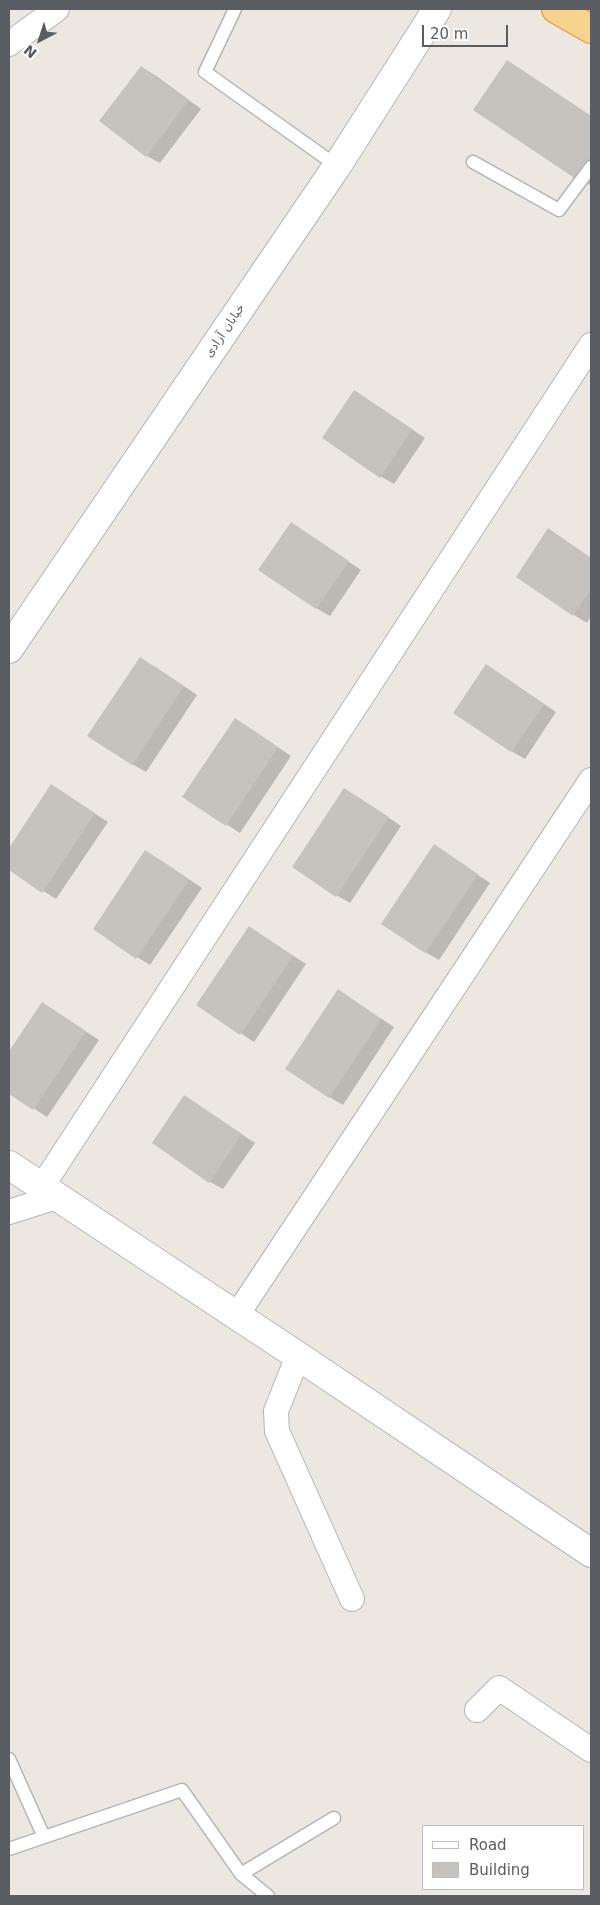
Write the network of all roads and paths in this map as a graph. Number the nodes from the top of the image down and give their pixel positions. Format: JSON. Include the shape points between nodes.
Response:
{"nodes":[{"id":1,"x":57,"y":9,"type":"edge"},
{"id":2,"x":235,"y":9,"type":"edge"},
{"id":3,"x":437,"y":9,"type":"edge"},
{"id":4,"x":556,"y":9,"type":"edge"},
{"id":5,"x":591,"y":30,"type":"edge"},
{"id":6,"x":9,"y":44,"type":"edge"},
{"id":7,"x":473,"y":162,"type":"dead end"},
{"id":8,"x":337,"y":166,"type":"junction"},
{"id":9,"x":591,"y":167,"type":"edge"},
{"id":10,"x":591,"y":345,"type":"edge"},
{"id":11,"x":9,"y":650,"type":"edge"},
{"id":12,"x":591,"y":780,"type":"edge"},
{"id":13,"x":9,"y":1165,"type":"edge"},
{"id":14,"x":49,"y":1192,"type":"junction"},
{"id":15,"x":9,"y":1212,"type":"edge"},
{"id":16,"x":237,"y":1315,"type":"junction"},
{"id":17,"x":298,"y":1356,"type":"junction"},
{"id":18,"x":591,"y":1553,"type":"edge"},
{"id":19,"x":352,"y":1599,"type":"dead end"},
{"id":20,"x":477,"y":1710,"type":"dead end"},
{"id":21,"x":591,"y":1750,"type":"edge"},
{"id":22,"x":9,"y":1759,"type":"edge"},
{"id":23,"x":334,"y":1818,"type":"dead end"},
{"id":24,"x":44,"y":1837,"type":"junction"},
{"id":25,"x":9,"y":1849,"type":"edge"},
{"id":26,"x":241,"y":1874,"type":"junction"},
{"id":27,"x":268,"y":1896,"type":"edge"}],
"edges":[{"from":1,"to":6,"type":"street"},
{"from":2,"to":8,"type":"lane","via":[[206,72]]},
{"from":3,"to":8,"type":"street","name":"خیابان آزادی"},
{"from":4,"to":5,"type":"highway"},
{"from":7,"to":9,"type":"lane","via":[[559,210]]},
{"from":8,"to":11,"type":"street","name":"خیابان آزادی"},
{"from":10,"to":14,"type":"street"},
{"from":12,"to":16,"type":"street"},
{"from":13,"to":14,"type":"street"},
{"from":14,"to":15,"type":"street"},
{"from":14,"to":16,"type":"street"},
{"from":16,"to":17,"type":"street"},
{"from":17,"to":18,"type":"street"},
{"from":17,"to":19,"type":"street","via":[[276,1411],[277,1431]]},
{"from":20,"to":21,"type":"street","via":[[499,1688]]},
{"from":22,"to":24,"type":"lane"},
{"from":23,"to":26,"type":"lane"},
{"from":24,"to":25,"type":"lane"},
{"from":24,"to":26,"type":"lane","via":[[182,1790]]},
{"from":26,"to":27,"type":"lane"}]}
